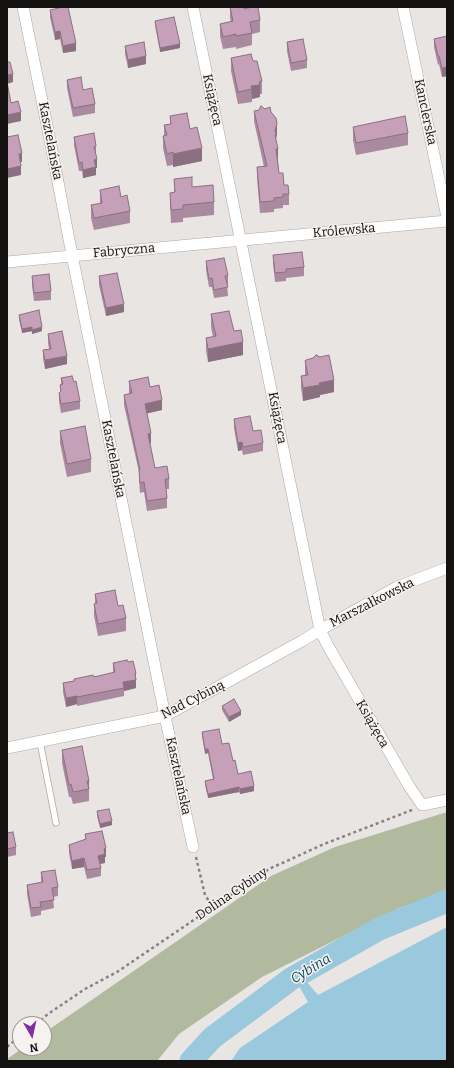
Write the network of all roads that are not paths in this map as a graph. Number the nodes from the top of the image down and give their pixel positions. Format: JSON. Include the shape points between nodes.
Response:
{"nodes":[{"id":1,"x":23,"y":7,"type":"edge"},
{"id":2,"x":193,"y":7,"type":"edge"},
{"id":3,"x":403,"y":7,"type":"edge"},
{"id":4,"x":447,"y":216,"type":"edge"},
{"id":5,"x":447,"y":221,"type":"edge"},
{"id":6,"x":241,"y":240,"type":"junction"},
{"id":7,"x":72,"y":255,"type":"junction"},
{"id":8,"x":7,"y":262,"type":"edge"},
{"id":9,"x":447,"y":568,"type":"edge"},
{"id":10,"x":320,"y":630,"type":"junction"},
{"id":11,"x":165,"y":716,"type":"junction"},
{"id":12,"x":40,"y":742,"type":"junction"},
{"id":13,"x":7,"y":748,"type":"edge"},
{"id":14,"x":447,"y":800,"type":"edge"},
{"id":15,"x":56,"y":823,"type":"dead end"},
{"id":16,"x":193,"y":847,"type":"road end"}],
"edges":[{"from":1,"to":7,"type":"street","name":"Kasztelańska"},
{"from":2,"to":6,"type":"street","name":"Książęca"},
{"from":3,"to":4,"type":"street","name":"Kanclerska"},
{"from":5,"to":6,"type":"street","name":"Królewska"},
{"from":6,"to":7,"type":"street","name":"Fabryczna"},
{"from":6,"to":10,"type":"street","name":"Książęca"},
{"from":7,"to":8,"type":"street","name":"Fabryczna"},
{"from":7,"to":11,"type":"street","name":"Kasztelańska"},
{"from":9,"to":10,"type":"street","name":"Marszałkowska","via":[[397,587]]},
{"from":10,"to":11,"type":"street","name":"Nad Cybiną"},
{"from":10,"to":14,"type":"street","name":"Książęca","via":[[408,786],[422,805]]},
{"from":11,"to":12,"type":"street","name":"Nad Cybiną"},
{"from":11,"to":16,"type":"street","name":"Kasztelańska"},
{"from":12,"to":13,"type":"street","name":"Nad Cybiną"},
{"from":12,"to":15,"type":"lane"}]}
